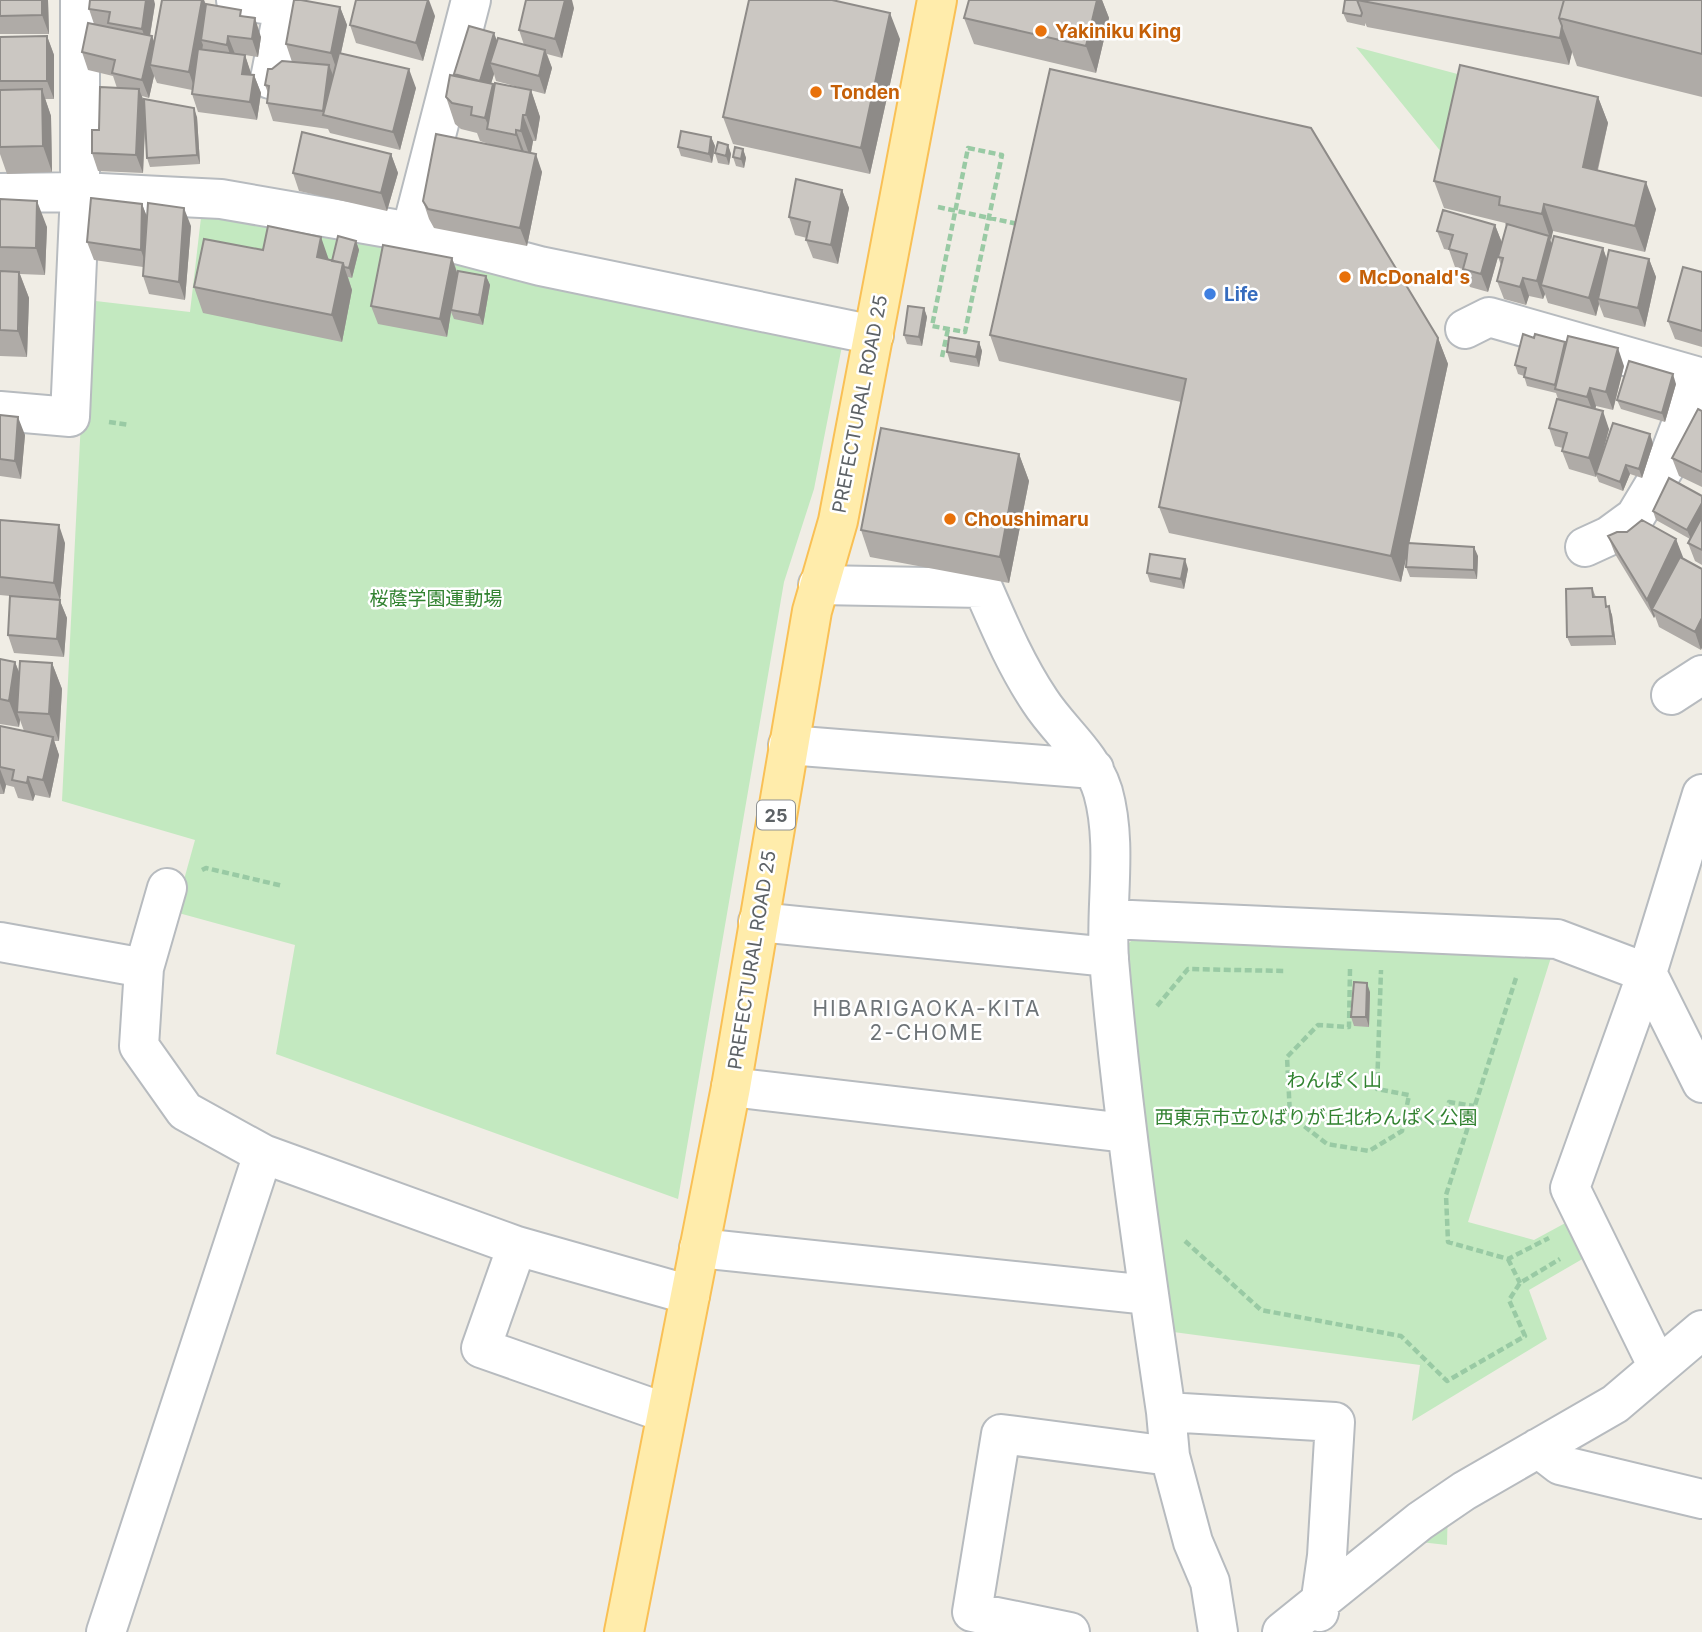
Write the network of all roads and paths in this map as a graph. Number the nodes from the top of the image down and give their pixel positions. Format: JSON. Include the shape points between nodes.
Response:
{"nodes":[{"id":1,"x":80,"y":0,"type":"edge"},
{"id":2,"x":236,"y":0,"type":"edge"},
{"id":3,"x":471,"y":0,"type":"edge"},
{"id":4,"x":937,"y":0,"type":"edge"},
{"id":5,"x":270,"y":79,"type":"edge"},
{"id":6,"x":80,"y":192,"type":"junction"},
{"id":7,"x":0,"y":194,"type":"edge"},
{"id":8,"x":926,"y":204,"type":"dead end"},
{"id":9,"x":1030,"y":226,"type":"edge"},
{"id":10,"x":411,"y":232,"type":"junction"},
{"id":11,"x":948,"y":329,"type":"junction"},
{"id":12,"x":1465,"y":329,"type":"dead end"},
{"id":13,"x":874,"y":335,"type":"junction"},
{"id":14,"x":942,"y":357,"type":"dead end"},
{"id":15,"x":0,"y":411,"type":"edge"},
{"id":16,"x":1585,"y":547,"type":"dead end"},
{"id":17,"x":818,"y":585,"type":"junction"},
{"id":18,"x":788,"y":745,"type":"junction"},
{"id":19,"x":1094,"y":769,"type":"junction"},
{"id":20,"x":1702,"y":794,"type":"edge"},
{"id":21,"x":283,"y":886,"type":"dead end"},
{"id":22,"x":167,"y":888,"type":"joint"},
{"id":23,"x":1110,"y":919,"type":"junction"},
{"id":24,"x":758,"y":922,"type":"junction"},
{"id":25,"x":1352,"y":929,"type":"junction"},
{"id":26,"x":0,"y":942,"type":"edge"},
{"id":27,"x":1109,"y":957,"type":"junction"},
{"id":28,"x":1520,"y":965,"type":"dead end"},
{"id":29,"x":1381,"y":966,"type":"dead end"},
{"id":30,"x":144,"y":968,"type":"junction"},
{"id":31,"x":1294,"y":971,"type":"dead end"},
{"id":32,"x":1647,"y":973,"type":"junction"},
{"id":33,"x":1157,"y":1018,"type":"dead end"},
{"id":34,"x":1702,"y":1083,"type":"edge"},
{"id":35,"x":731,"y":1087,"type":"junction"},
{"id":36,"x":1474,"y":1106,"type":"junction"},
{"id":37,"x":1405,"y":1117,"type":"junction"},
{"id":38,"x":1126,"y":1133,"type":"junction"},
{"id":39,"x":263,"y":1154,"type":"junction"},
{"id":40,"x":1590,"y":1229,"type":"junction"},
{"id":41,"x":1182,"y":1231,"type":"dead end"},
{"id":42,"x":517,"y":1246,"type":"junction"},
{"id":43,"x":699,"y":1248,"type":"junction"},
{"id":44,"x":1508,"y":1259,"type":"junction"},
{"id":45,"x":1520,"y":1283,"type":"junction"},
{"id":46,"x":1149,"y":1294,"type":"junction"},
{"id":47,"x":690,"y":1295,"type":"junction"},
{"id":48,"x":1699,"y":1335,"type":"edge"},
{"id":49,"x":1658,"y":1367,"type":"junction"},
{"id":50,"x":1166,"y":1412,"type":"junction"},
{"id":51,"x":666,"y":1413,"type":"junction"},
{"id":52,"x":1538,"y":1448,"type":"junction"},
{"id":53,"x":1170,"y":1456,"type":"junction"},
{"id":54,"x":1702,"y":1499,"type":"edge"},
{"id":55,"x":1319,"y":1617,"type":"edge"},
{"id":56,"x":106,"y":1632,"type":"edge"},
{"id":57,"x":624,"y":1632,"type":"edge"},
{"id":58,"x":1070,"y":1632,"type":"edge"},
{"id":59,"x":1218,"y":1632,"type":"edge"},
{"id":60,"x":1282,"y":1632,"type":"edge"}],
"edges":[{"from":1,"to":6,"type":"street"},
{"from":2,"to":5,"type":"street","via":[[284,7]]},
{"from":3,"to":10,"type":"street"},
{"from":4,"to":13,"type":"main road","name":"PREFECTURAL ROAD 25","number":"25"},
{"from":6,"to":7,"type":"street"},
{"from":6,"to":10,"type":"street","via":[[221,199]]},
{"from":6,"to":15,"type":"street","via":[[70,417]]},
{"from":8,"to":9,"type":"path"},
{"from":10,"to":13,"type":"street","via":[[540,266]]},
{"from":11,"to":11,"type":"path","via":[[965,332],[1002,155],[968,148],[932,326]]},
{"from":11,"to":14,"type":"path"},
{"from":12,"to":16,"type":"street","via":[[1489,317],[1699,377],[1665,467],[1636,517]]},
{"from":13,"to":17,"type":"main road","name":"PREFECTURAL ROAD 25","number":"25","via":[[838,521]]},
{"from":17,"to":18,"type":"main road","name":"PREFECTURAL ROAD 25","number":"25"},
{"from":17,"to":19,"type":"street","via":[[983,588],[1028,682]]},
{"from":18,"to":19,"type":"street"},
{"from":18,"to":24,"type":"main road","name":"PREFECTURAL ROAD 25","number":"25"},
{"from":19,"to":23,"type":"street","via":[[1110,835]]},
{"from":20,"to":32,"type":"street"},
{"from":21,"to":22,"type":"path","via":[[206,868]]},
{"from":22,"to":30,"type":"street"},
{"from":23,"to":25,"type":"street"},
{"from":23,"to":27,"type":"street"},
{"from":24,"to":27,"type":"street"},
{"from":24,"to":35,"type":"main road","name":"PREFECTURAL ROAD 25","number":"25"},
{"from":25,"to":32,"type":"street","via":[[1557,939]]},
{"from":25,"to":37,"type":"path","via":[[1349,1027],[1318,1025],[1287,1057],[1290,1115],[1327,1144],[1369,1151],[1402,1131]]},
{"from":26,"to":30,"type":"street"},
{"from":27,"to":38,"type":"street"},
{"from":28,"to":36,"type":"path"},
{"from":29,"to":37,"type":"path","via":[[1377,1089],[1409,1095]]},
{"from":30,"to":39,"type":"street","via":[[139,1046],[184,1111]]},
{"from":31,"to":33,"type":"path","via":[[1188,969],[1156,1005]]},
{"from":32,"to":34,"type":"street"},
{"from":32,"to":40,"type":"street","via":[[1570,1188]]},
{"from":35,"to":38,"type":"street"},
{"from":35,"to":43,"type":"main road","name":"PREFECTURAL ROAD 25","number":"25"},
{"from":36,"to":37,"type":"path","via":[[1449,1102],[1446,1124]]},
{"from":36,"to":44,"type":"path","via":[[1446,1195],[1448,1242]]},
{"from":38,"to":46,"type":"street"},
{"from":39,"to":42,"type":"street"},
{"from":39,"to":56,"type":"street"},
{"from":40,"to":44,"type":"path"},
{"from":40,"to":45,"type":"path"},
{"from":40,"to":49,"type":"street"},
{"from":41,"to":45,"type":"path","via":[[1185,1243],[1261,1310],[1402,1336],[1447,1381],[1525,1336],[1509,1300]]},
{"from":42,"to":47,"type":"street"},
{"from":42,"to":51,"type":"street","via":[[481,1348]]},
{"from":43,"to":46,"type":"street"},
{"from":43,"to":47,"type":"main road","name":"PREFECTURAL ROAD 25","number":"25"},
{"from":44,"to":45,"type":"path"},
{"from":46,"to":50,"type":"street"},
{"from":47,"to":51,"type":"main road","name":"PREFECTURAL ROAD 25","number":"25"},
{"from":48,"to":49,"type":"street"},
{"from":49,"to":52,"type":"street","via":[[1615,1404]]},
{"from":50,"to":53,"type":"street"},
{"from":50,"to":55,"type":"street","via":[[1335,1422]]},
{"from":51,"to":57,"type":"main road","name":"PREFECTURAL ROAD 25","number":"25"},
{"from":52,"to":54,"type":"street","via":[[1560,1465]]},
{"from":52,"to":55,"type":"street","via":[[1420,1521]]},
{"from":53,"to":58,"type":"street","via":[[1001,1434],[972,1612]]},
{"from":53,"to":59,"type":"street","via":[[1193,1542],[1210,1582]]},
{"from":55,"to":60,"type":"street"}]}
